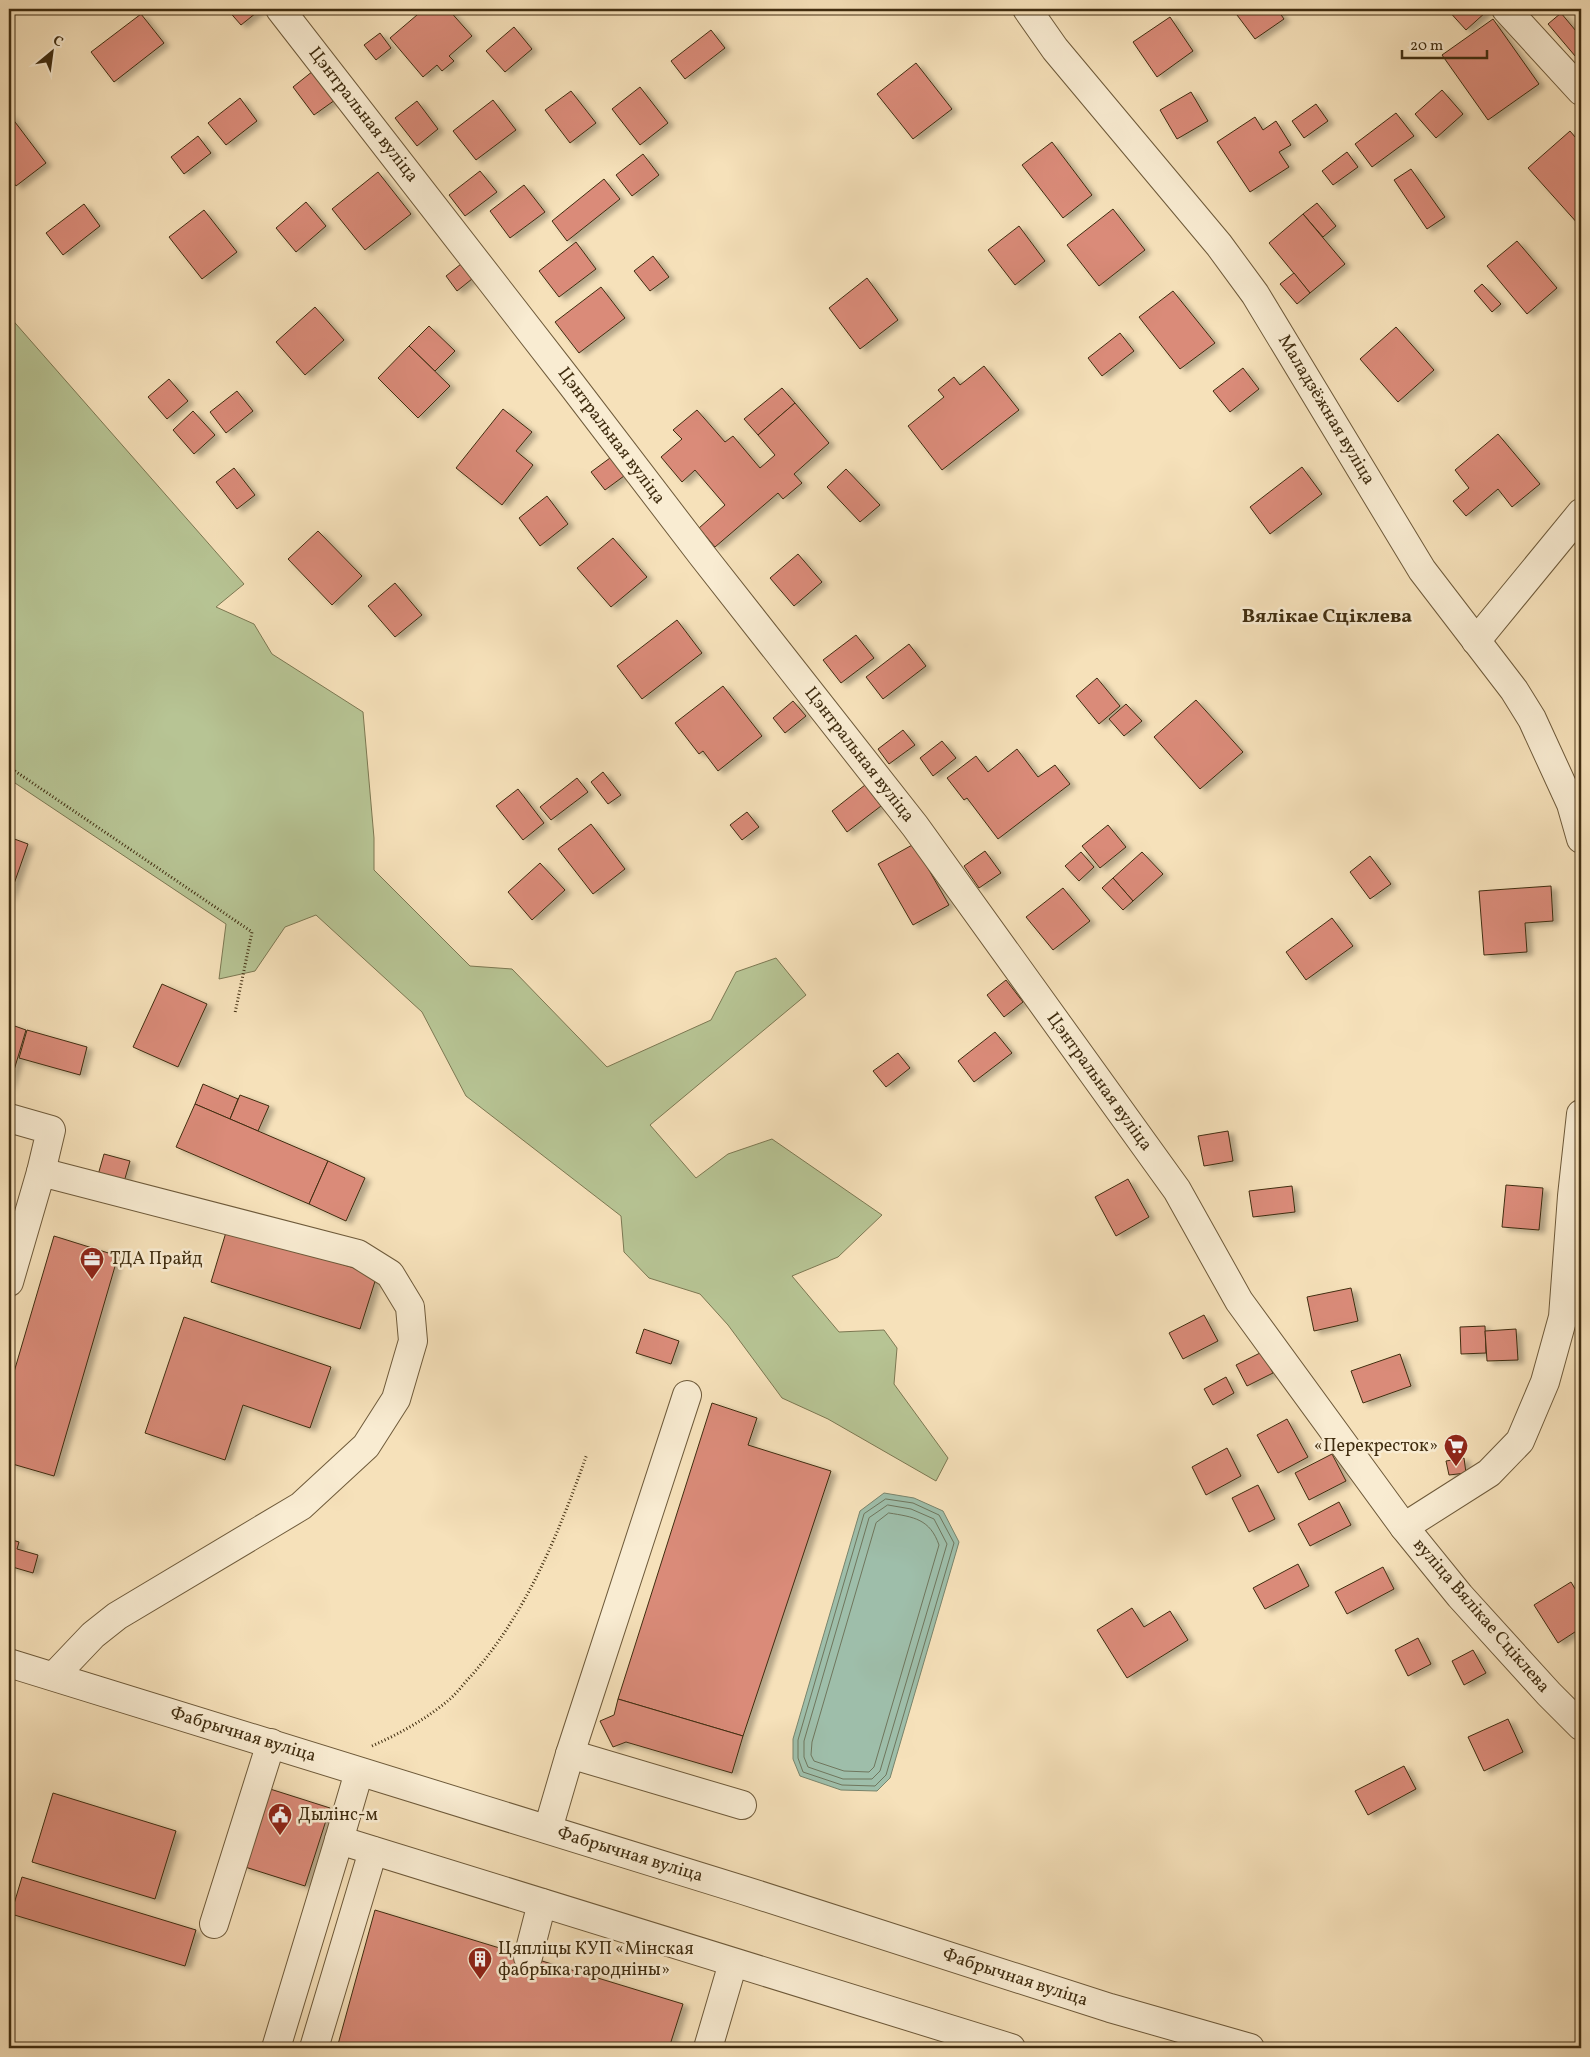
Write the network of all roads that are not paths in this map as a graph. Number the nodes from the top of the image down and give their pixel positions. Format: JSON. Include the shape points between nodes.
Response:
{"nodes":[{"id":1,"x":280,"y":9,"type":"edge"},
{"id":2,"x":1027,"y":9,"type":"edge"},
{"id":3,"x":1506,"y":9,"type":"edge"},
{"id":4,"x":1581,"y":92,"type":"edge"},
{"id":5,"x":1581,"y":513,"type":"edge"},
{"id":6,"x":1476,"y":641,"type":"junction"},
{"id":7,"x":1581,"y":839,"type":"edge"},
{"id":8,"x":1581,"y":1114,"type":"edge"},
{"id":9,"x":9,"y":1118,"type":"edge"},
{"id":10,"x":41,"y":1172,"type":"junction"},
{"id":11,"x":9,"y":1282,"type":"edge"},
{"id":12,"x":687,"y":1395,"type":"dead end"},
{"id":13,"x":1404,"y":1527,"type":"junction"},
{"id":14,"x":9,"y":1662,"type":"edge"},
{"id":15,"x":54,"y":1676,"type":"junction"},
{"id":16,"x":1581,"y":1726,"type":"edge"},
{"id":17,"x":271,"y":1743,"type":"junction"},
{"id":18,"x":570,"y":1754,"type":"junction"},
{"id":19,"x":359,"y":1772,"type":"junction"},
{"id":20,"x":742,"y":1805,"type":"dead end"},
{"id":21,"x":548,"y":1829,"type":"junction"},
{"id":22,"x":339,"y":1840,"type":"junction"},
{"id":23,"x":374,"y":1851,"type":"junction"},
{"id":24,"x":542,"y":1903,"type":"junction"},
{"id":25,"x":214,"y":1924,"type":"dead end"},
{"id":26,"x":528,"y":1957,"type":"dead end"},
{"id":27,"x":733,"y":1963,"type":"junction"},
{"id":28,"x":1000,"y":2047,"type":"edge"},
{"id":29,"x":276,"y":2048,"type":"edge"},
{"id":30,"x":314,"y":2048,"type":"edge"},
{"id":31,"x":708,"y":2048,"type":"edge"},
{"id":32,"x":1250,"y":2048,"type":"edge"}],
"edges":[{"from":1,"to":13,"type":"street","name":"Цэнтральная вуліца","via":[[915,826],[1177,1190],[1239,1301]]},
{"from":2,"to":6,"type":"street","name":"Маладзёжная вуліца","via":[[1055,49],[1219,245],[1255,294],[1422,570]]},
{"from":3,"to":4,"type":"street"},
{"from":5,"to":6,"type":"street"},
{"from":6,"to":7,"type":"street","name":"Маладзёжная вуліца","via":[[1532,719],[1571,804]]},
{"from":8,"to":13,"type":"street","via":[[1563,1317],[1545,1382],[1520,1441],[1489,1473]]},
{"from":9,"to":10,"type":"street","via":[[51,1130]]},
{"from":10,"to":11,"type":"street"},
{"from":10,"to":15,"type":"street","via":[[358,1254],[390,1274],[410,1307],[413,1341],[396,1399],[366,1446],[301,1506],[117,1616],[93,1635]]},
{"from":12,"to":18,"type":"street"},
{"from":13,"to":16,"type":"street","name":"вуліца Вялікае Сціклева","via":[[1460,1596]]},
{"from":14,"to":15,"type":"street","name":"Фабрычная вуліца"},
{"from":15,"to":17,"type":"street","name":"Фабрычная вуліца"},
{"from":17,"to":19,"type":"street","name":"Фабрычная вуліца"},
{"from":17,"to":25,"type":"street"},
{"from":18,"to":20,"type":"street"},
{"from":18,"to":21,"type":"street"},
{"from":19,"to":21,"type":"street","name":"Фабрычная вуліца"},
{"from":19,"to":22,"type":"street"},
{"from":21,"to":32,"type":"street","name":"Фабрычная вуліца","via":[[1110,2008]]},
{"from":22,"to":23,"type":"street"},
{"from":22,"to":29,"type":"street"},
{"from":23,"to":24,"type":"street"},
{"from":23,"to":30,"type":"street"},
{"from":24,"to":26,"type":"street"},
{"from":24,"to":27,"type":"street"},
{"from":27,"to":28,"type":"street"},
{"from":27,"to":31,"type":"street"}]}
